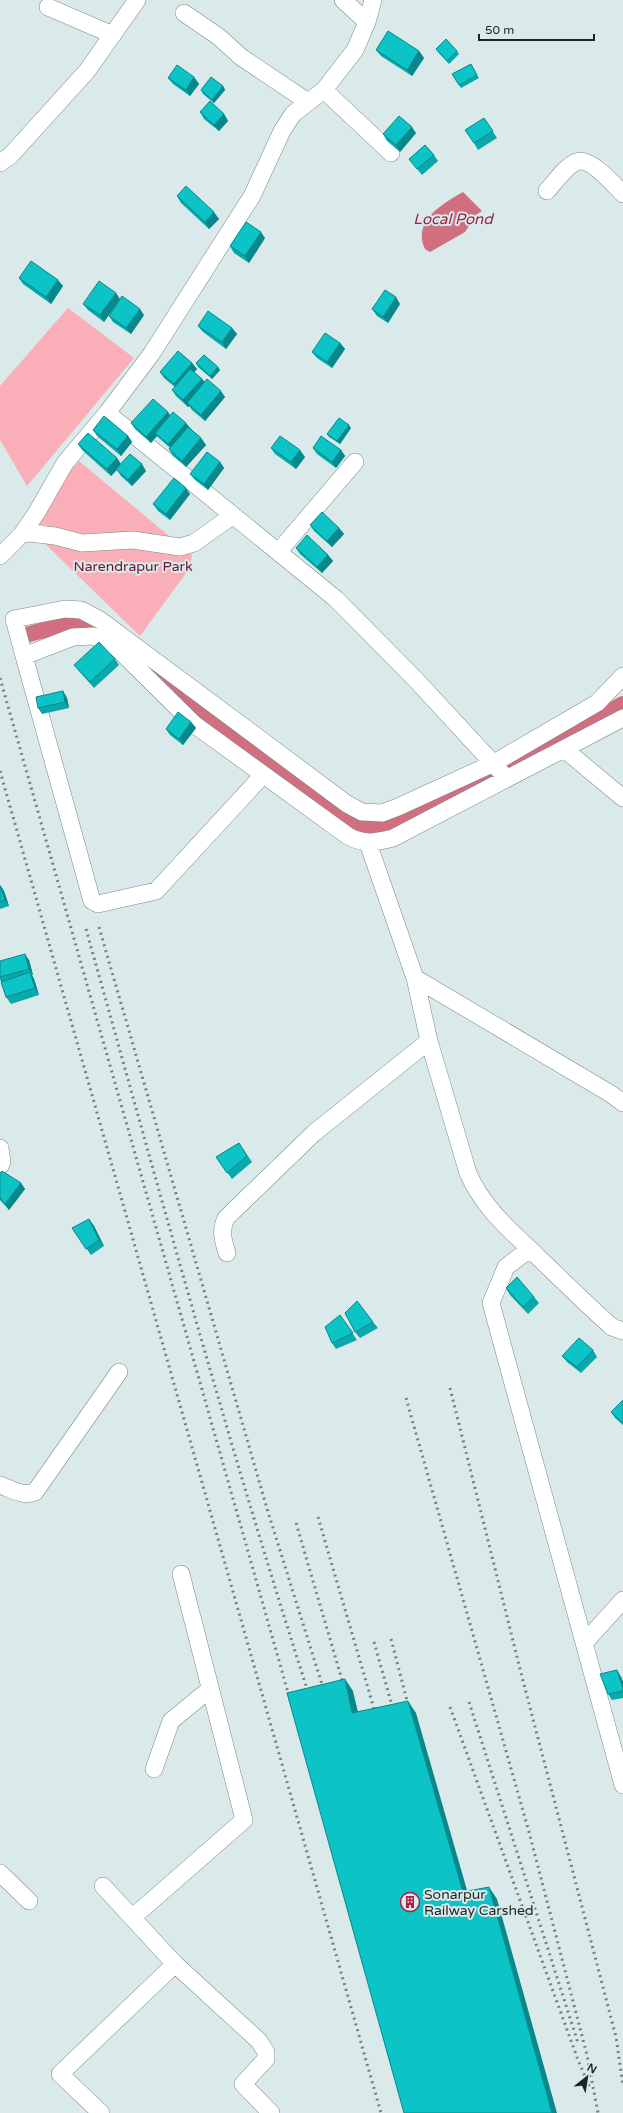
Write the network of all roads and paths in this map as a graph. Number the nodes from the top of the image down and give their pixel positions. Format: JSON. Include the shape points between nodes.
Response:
{"nodes":[{"id":1,"x":137,"y":0,"type":"edge"},
{"id":2,"x":343,"y":0,"type":"edge"},
{"id":3,"x":373,"y":0,"type":"edge"},
{"id":4,"x":48,"y":7,"type":"dead end"},
{"id":5,"x":184,"y":13,"type":"dead end"},
{"id":6,"x":367,"y":22,"type":"junction"},
{"id":7,"x":113,"y":35,"type":"junction"},
{"id":8,"x":324,"y":90,"type":"junction"},
{"id":9,"x":308,"y":102,"type":"junction"},
{"id":10,"x":391,"y":152,"type":"dead end"},
{"id":11,"x":0,"y":163,"type":"edge"},
{"id":12,"x":547,"y":191,"type":"dead end"},
{"id":13,"x":623,"y":194,"type":"edge"},
{"id":14,"x":107,"y":413,"type":"junction"},
{"id":15,"x":355,"y":462,"type":"dead end"},
{"id":16,"x":232,"y":516,"type":"junction"},
{"id":17,"x":22,"y":534,"type":"junction"},
{"id":18,"x":279,"y":551,"type":"junction"},
{"id":19,"x":0,"y":556,"type":"edge"},
{"id":20,"x":24,"y":656,"type":"junction"},
{"id":21,"x":623,"y":676,"type":"edge"},
{"id":22,"x":623,"y":718,"type":"edge"},
{"id":23,"x":564,"y":750,"type":"junction"},
{"id":24,"x":494,"y":763,"type":"junction"},
{"id":25,"x":263,"y":775,"type":"junction"},
{"id":26,"x":506,"y":780,"type":"junction"},
{"id":27,"x":623,"y":798,"type":"edge"},
{"id":28,"x":368,"y":843,"type":"junction"},
{"id":29,"x":415,"y":978,"type":"junction"},
{"id":30,"x":429,"y":1041,"type":"junction"},
{"id":31,"x":623,"y":1103,"type":"edge"},
{"id":32,"x":0,"y":1148,"type":"edge"},
{"id":33,"x":0,"y":1166,"type":"edge"},
{"id":34,"x":530,"y":1249,"type":"junction"},
{"id":35,"x":227,"y":1253,"type":"dead end"},
{"id":36,"x":623,"y":1331,"type":"edge"},
{"id":37,"x":119,"y":1372,"type":"dead end"},
{"id":38,"x":0,"y":1485,"type":"edge"},
{"id":39,"x":181,"y":1574,"type":"dead end"},
{"id":40,"x":623,"y":1600,"type":"edge"},
{"id":41,"x":585,"y":1642,"type":"junction"},
{"id":42,"x":210,"y":1689,"type":"junction"},
{"id":43,"x":154,"y":1769,"type":"dead end"},
{"id":44,"x":623,"y":1785,"type":"edge"},
{"id":45,"x":0,"y":1873,"type":"edge"},
{"id":46,"x":103,"y":1886,"type":"dead end"},
{"id":47,"x":29,"y":1901,"type":"dead end"},
{"id":48,"x":134,"y":1918,"type":"junction"},
{"id":49,"x":175,"y":1964,"type":"junction"},
{"id":50,"x":101,"y":2113,"type":"edge"},
{"id":51,"x":271,"y":2113,"type":"edge"}],
"edges":[{"from":1,"to":7,"type":"street"},
{"from":2,"to":6,"type":"street"},
{"from":3,"to":6,"type":"street"},
{"from":4,"to":7,"type":"street"},
{"from":5,"to":9,"type":"street","via":[[219,37],[241,57]]},
{"from":6,"to":8,"type":"street","via":[[354,50]]},
{"from":7,"to":11,"type":"street","via":[[87,71],[10,156]]},
{"from":8,"to":9,"type":"street"},
{"from":8,"to":10,"type":"street"},
{"from":9,"to":14,"type":"street","via":[[293,114],[282,131],[252,196],[152,353]]},
{"from":12,"to":13,"type":"street","via":[[576,162],[582,160],[592,164]]},
{"from":14,"to":16,"type":"street"},
{"from":14,"to":17,"type":"street","via":[[65,463]]},
{"from":15,"to":18,"type":"street"},
{"from":16,"to":17,"type":"street","via":[[194,543],[180,547],[133,540],[82,544],[55,536]]},
{"from":16,"to":18,"type":"street"},
{"from":17,"to":19,"type":"street"},
{"from":18,"to":24,"type":"street","via":[[341,604]]},
{"from":20,"to":24,"type":"street","via":[[14,619],[65,609],[81,610],[100,620],[235,722],[347,804],[362,812],[382,813]]},
{"from":20,"to":25,"type":"street","via":[[73,637],[93,636],[117,648],[194,726]]},
{"from":20,"to":25,"type":"street","via":[[92,901],[98,904],[156,891]]},
{"from":21,"to":24,"type":"street","via":[[597,703]]},
{"from":22,"to":23,"type":"street"},
{"from":23,"to":26,"type":"street"},
{"from":23,"to":27,"type":"street"},
{"from":24,"to":26,"type":"street"},
{"from":25,"to":28,"type":"street","via":[[348,836],[358,842]]},
{"from":26,"to":28,"type":"street","via":[[393,838]]},
{"from":28,"to":29,"type":"street"},
{"from":29,"to":30,"type":"street"},
{"from":29,"to":31,"type":"street"},
{"from":30,"to":34,"type":"street","via":[[474,1187],[482,1201]]},
{"from":30,"to":35,"type":"street","via":[[314,1134],[226,1218],[222,1228],[222,1239]]},
{"from":32,"to":33,"type":"street"},
{"from":34,"to":36,"type":"street","via":[[612,1327]]},
{"from":34,"to":41,"type":"street","via":[[506,1267],[491,1303]]},
{"from":37,"to":38,"type":"street","via":[[35,1492],[23,1494]]},
{"from":39,"to":42,"type":"street"},
{"from":40,"to":41,"type":"street"},
{"from":41,"to":44,"type":"street"},
{"from":42,"to":43,"type":"street","via":[[171,1722]]},
{"from":42,"to":48,"type":"street","via":[[244,1820]]},
{"from":45,"to":47,"type":"street"},
{"from":46,"to":48,"type":"street"},
{"from":48,"to":49,"type":"street"},
{"from":49,"to":50,"type":"street","via":[[60,2074]]},
{"from":49,"to":51,"type":"street","via":[[263,2046],[266,2059],[243,2084]]}]}
